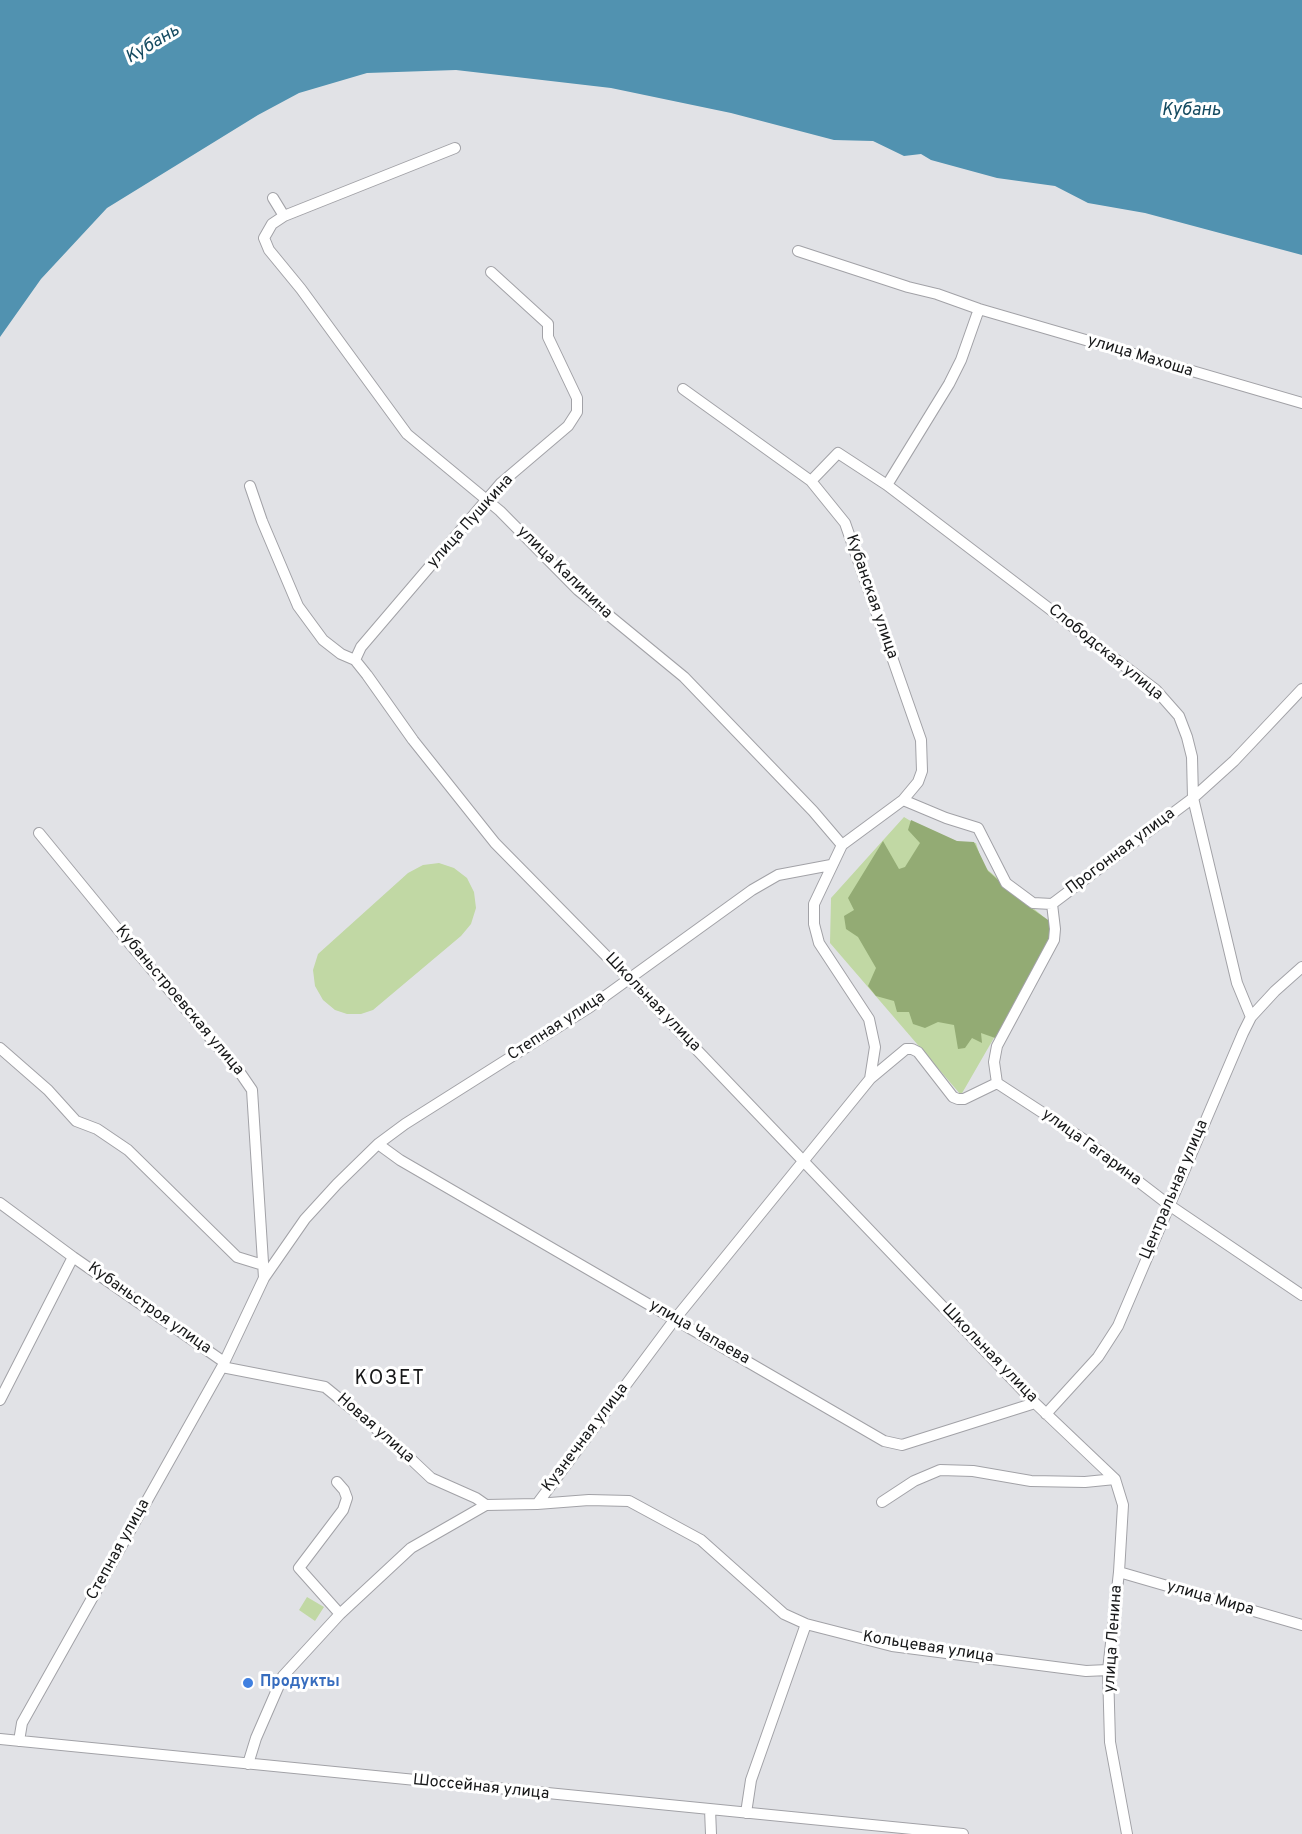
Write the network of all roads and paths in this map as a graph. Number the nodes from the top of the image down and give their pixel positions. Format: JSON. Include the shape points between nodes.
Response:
{"nodes":[{"id":1,"x":455,"y":148,"type":"dead end"},
{"id":2,"x":273,"y":198,"type":"dead end"},
{"id":3,"x":284,"y":216,"type":"junction"},
{"id":4,"x":798,"y":251,"type":"dead end"},
{"id":5,"x":491,"y":272,"type":"dead end"},
{"id":6,"x":979,"y":309,"type":"junction"},
{"id":7,"x":683,"y":389,"type":"dead end"},
{"id":8,"x":1302,"y":403,"type":"edge"},
{"id":9,"x":811,"y":481,"type":"junction"},
{"id":10,"x":887,"y":485,"type":"junction"},
{"id":11,"x":250,"y":486,"type":"dead end"},
{"id":12,"x":488,"y":501,"type":"junction"},
{"id":13,"x":355,"y":660,"type":"junction"},
{"id":14,"x":1302,"y":689,"type":"edge"},
{"id":15,"x":1193,"y":798,"type":"junction"},
{"id":16,"x":903,"y":800,"type":"junction"},
{"id":17,"x":39,"y":833,"type":"dead end"},
{"id":18,"x":842,"y":845,"type":"junction"},
{"id":19,"x":831,"y":865,"type":"junction"},
{"id":20,"x":1052,"y":904,"type":"junction"},
{"id":21,"x":1302,"y":967,"type":"edge"},
{"id":22,"x":629,"y":979,"type":"junction"},
{"id":23,"x":1251,"y":1017,"type":"junction"},
{"id":24,"x":0,"y":1048,"type":"edge"},
{"id":25,"x":870,"y":1079,"type":"junction"},
{"id":26,"x":997,"y":1083,"type":"junction"},
{"id":27,"x":378,"y":1144,"type":"junction"},
{"id":28,"x":804,"y":1161,"type":"junction"},
{"id":29,"x":0,"y":1203,"type":"edge"},
{"id":30,"x":1169,"y":1205,"type":"junction"},
{"id":31,"x":73,"y":1257,"type":"junction"},
{"id":32,"x":263,"y":1265,"type":"junction"},
{"id":33,"x":264,"y":1278,"type":"junction"},
{"id":34,"x":1302,"y":1295,"type":"edge"},
{"id":35,"x":675,"y":1319,"type":"junction"},
{"id":36,"x":223,"y":1365,"type":"junction"},
{"id":37,"x":0,"y":1400,"type":"edge"},
{"id":38,"x":1035,"y":1403,"type":"junction"},
{"id":39,"x":1047,"y":1414,"type":"junction"},
{"id":40,"x":1115,"y":1479,"type":"junction"},
{"id":41,"x":337,"y":1482,"type":"dead end"},
{"id":42,"x":882,"y":1502,"type":"dead end"},
{"id":43,"x":537,"y":1504,"type":"junction"},
{"id":44,"x":486,"y":1505,"type":"junction"},
{"id":45,"x":1119,"y":1572,"type":"junction"},
{"id":46,"x":340,"y":1614,"type":"junction"},
{"id":47,"x":806,"y":1624,"type":"junction"},
{"id":48,"x":1302,"y":1625,"type":"edge"},
{"id":49,"x":1108,"y":1670,"type":"junction"},
{"id":50,"x":0,"y":1739,"type":"edge"},
{"id":51,"x":19,"y":1741,"type":"junction"},
{"id":52,"x":248,"y":1764,"type":"junction"},
{"id":53,"x":710,"y":1809,"type":"junction"},
{"id":54,"x":746,"y":1813,"type":"junction"},
{"id":55,"x":711,"y":1834,"type":"edge"},
{"id":56,"x":963,"y":1834,"type":"edge"},
{"id":57,"x":1127,"y":1834,"type":"edge"}],
"edges":[{"from":1,"to":3,"type":"street"},
{"from":2,"to":3,"type":"street"},
{"from":3,"to":12,"type":"street","name":"улица Калинина","via":[[272,224],[264,238],[269,250],[407,435]]},
{"from":4,"to":6,"type":"street","name":"улица Махоша"},
{"from":5,"to":12,"type":"street","name":"улица Пушкина","via":[[548,324],[548,337],[577,398],[577,412],[568,426],[501,483]]},
{"from":6,"to":8,"type":"street","name":"улица Махоша"},
{"from":6,"to":10,"type":"street","via":[[949,384]]},
{"from":7,"to":9,"type":"street","name":"Кубанская улица"},
{"from":9,"to":10,"type":"street","name":"Слободская улица","via":[[838,453]]},
{"from":9,"to":16,"type":"street","name":"Кубанская улица","via":[[845,523],[921,741],[922,771]]},
{"from":10,"to":15,"type":"street","name":"Слободская улица","via":[[1156,690],[1179,716],[1187,737],[1192,757]]},
{"from":11,"to":13,"type":"street","name":"Школьная улица","via":[[298,606],[323,639]]},
{"from":12,"to":13,"type":"street","name":"улица Пушкина","via":[[361,646]]},
{"from":12,"to":18,"type":"street","name":"улица Калинина","via":[[578,590],[684,676]]},
{"from":13,"to":22,"type":"street","name":"Школьная улица","via":[[495,843]]},
{"from":14,"to":15,"type":"street","name":"Прогонная улица"},
{"from":15,"to":20,"type":"street","name":"Прогонная улица"},
{"from":15,"to":23,"type":"street","name":"Слободская улица","via":[[1237,983]]},
{"from":16,"to":18,"type":"street","name":"Кубанская улица"},
{"from":16,"to":20,"type":"street","via":[[978,828],[1006,883],[1033,903]]},
{"from":17,"to":32,"type":"street","name":"Кубаньстроевская улица","via":[[252,1090]]},
{"from":18,"to":19,"type":"street"},
{"from":19,"to":22,"type":"street","name":"Степная улица","via":[[778,875]]},
{"from":19,"to":25,"type":"street","via":[[814,904],[814,924],[819,943],[869,1019],[875,1047]]},
{"from":20,"to":26,"type":"street","name":"Прогонная улица","via":[[1054,940],[997,1046]]},
{"from":21,"to":23,"type":"street","name":"Центральная улица"},
{"from":22,"to":27,"type":"street","name":"Степная улица"},
{"from":22,"to":28,"type":"street","name":"Школьная улица"},
{"from":23,"to":30,"type":"street","name":"Центральная улица"},
{"from":24,"to":32,"type":"street","via":[[76,1121],[98,1129],[128,1149],[237,1257]]},
{"from":25,"to":26,"type":"street","name":"Кузнечная улица","via":[[906,1049],[912,1049],[953,1097],[964,1099]]},
{"from":25,"to":28,"type":"street","name":"Кузнечная улица"},
{"from":26,"to":30,"type":"street","name":"улица Гагарина","via":[[1083,1139]]},
{"from":27,"to":33,"type":"street","name":"Степная улица","via":[[305,1220]]},
{"from":27,"to":35,"type":"street","name":"улица Чапаева"},
{"from":28,"to":35,"type":"street","name":"Кузнечная улица"},
{"from":28,"to":38,"type":"street","name":"Школьная улица"},
{"from":29,"to":31,"type":"street","name":"Кубаньстроя улица"},
{"from":30,"to":34,"type":"street","name":"улица Гагарина"},
{"from":30,"to":39,"type":"street","name":"Центральная улица","via":[[1118,1326],[1098,1357]]},
{"from":31,"to":36,"type":"street","name":"Кубаньстроя улица"},
{"from":31,"to":37,"type":"street"},
{"from":32,"to":33,"type":"street","name":"Кубаньстроевская улица"},
{"from":33,"to":36,"type":"street","name":"Степная улица"},
{"from":35,"to":38,"type":"street","name":"улица Чапаева","via":[[884,1440],[902,1445]]},
{"from":35,"to":43,"type":"street","name":"Кузнечная улица"},
{"from":36,"to":44,"type":"street","name":"Новая улица","via":[[325,1387],[431,1478]]},
{"from":36,"to":51,"type":"street","name":"Степная улица","via":[[22,1723]]},
{"from":38,"to":39,"type":"street","name":"Школьная улица"},
{"from":39,"to":40,"type":"street","name":"Школьная улица"},
{"from":40,"to":42,"type":"street","via":[[1031,1481],[940,1470]]},
{"from":40,"to":45,"type":"street","name":"улица Ленина","via":[[1123,1505]]},
{"from":41,"to":46,"type":"street","via":[[347,1498],[344,1510],[299,1568]]},
{"from":43,"to":44,"type":"street","name":"Кузнечная улица"},
{"from":43,"to":47,"type":"street","name":"Кольцевая улица","via":[[628,1501],[700,1540],[784,1614]]},
{"from":44,"to":46,"type":"street","name":"Кузнечная улица","via":[[411,1548]]},
{"from":45,"to":48,"type":"street","name":"улица Мира"},
{"from":45,"to":49,"type":"street","name":"улица Ленина"},
{"from":46,"to":52,"type":"street","name":"Кузнечная улица","via":[[283,1676]]},
{"from":47,"to":49,"type":"street","name":"Кольцевая улица","via":[[892,1646],[1086,1671]]},
{"from":47,"to":54,"type":"street","via":[[751,1780]]},
{"from":49,"to":57,"type":"street","name":"улица Ленина","via":[[1110,1742]]},
{"from":50,"to":51,"type":"street","name":"Шоссейная улица"},
{"from":51,"to":52,"type":"street","name":"Шоссейная улица"},
{"from":52,"to":53,"type":"street","name":"Шоссейная улица"},
{"from":53,"to":54,"type":"street","name":"Шоссейная улица"},
{"from":53,"to":55,"type":"street"},
{"from":54,"to":56,"type":"street","name":"Шоссейная улица"}]}
